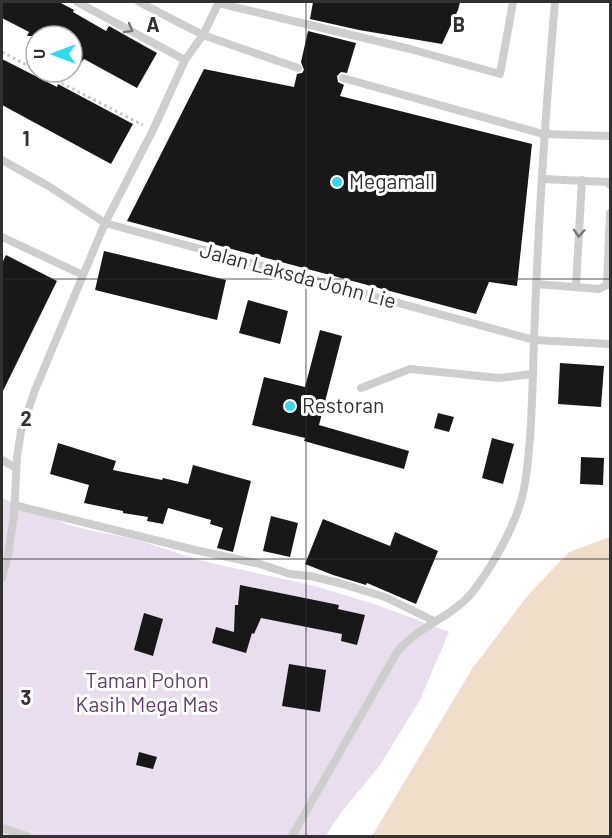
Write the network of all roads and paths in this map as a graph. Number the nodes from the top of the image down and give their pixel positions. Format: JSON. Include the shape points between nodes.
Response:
{"nodes":[{"id":1,"x":77,"y":2,"type":"edge"},
{"id":2,"x":138,"y":2,"type":"edge"},
{"id":3,"x":218,"y":2,"type":"edge"},
{"id":4,"x":513,"y":2,"type":"edge"},
{"id":5,"x":555,"y":2,"type":"edge"},
{"id":6,"x":202,"y":35,"type":"junction"},
{"id":7,"x":2,"y":52,"type":"edge"},
{"id":8,"x":185,"y":60,"type":"junction"},
{"id":9,"x":24,"y":64,"type":"edge"},
{"id":10,"x":298,"y":68,"type":"dead end"},
{"id":11,"x":343,"y":78,"type":"dead end"},
{"id":12,"x":63,"y":84,"type":"edge"},
{"id":13,"x":153,"y":130,"type":"junction"},
{"id":14,"x":543,"y":134,"type":"junction"},
{"id":15,"x":610,"y":136,"type":"edge"},
{"id":16,"x":2,"y":160,"type":"edge"},
{"id":17,"x":542,"y":179,"type":"junction"},
{"id":18,"x":582,"y":180,"type":"junction"},
{"id":19,"x":610,"y":185,"type":"edge"},
{"id":20,"x":610,"y":213,"type":"edge"},
{"id":21,"x":105,"y":223,"type":"junction"},
{"id":22,"x":2,"y":237,"type":"edge"},
{"id":23,"x":83,"y":275,"type":"junction"},
{"id":24,"x":536,"y":284,"type":"junction"},
{"id":25,"x":576,"y":286,"type":"junction"},
{"id":26,"x":534,"y":340,"type":"junction"},
{"id":27,"x":610,"y":344,"type":"edge"},
{"id":28,"x":532,"y":375,"type":"junction"},
{"id":29,"x":361,"y":388,"type":"dead end"},
{"id":30,"x":2,"y":460,"type":"edge"},
{"id":31,"x":16,"y":468,"type":"junction"},
{"id":32,"x":14,"y":506,"type":"junction"},
{"id":33,"x":2,"y":578,"type":"edge"},
{"id":34,"x":434,"y":621,"type":"junction"},
{"id":35,"x":2,"y":828,"type":"edge"},
{"id":36,"x":27,"y":837,"type":"edge"},
{"id":37,"x":292,"y":837,"type":"edge"}],
"edges":[{"from":1,"to":8,"type":"lane","one_way":true},
{"from":2,"to":6,"type":"lane"},
{"from":3,"to":4,"type":"lane","via":[[500,74]]},
{"from":3,"to":6,"type":"lane"},
{"from":5,"to":14,"type":"lane"},
{"from":6,"to":8,"type":"lane"},
{"from":6,"to":10,"type":"lane"},
{"from":7,"to":9,"type":"path"},
{"from":8,"to":13,"type":"lane"},
{"from":11,"to":14,"type":"lane"},
{"from":12,"to":13,"type":"path"},
{"from":13,"to":21,"type":"lane"},
{"from":14,"to":15,"type":"lane"},
{"from":14,"to":17,"type":"lane"},
{"from":16,"to":21,"type":"lane","name":"Jalan Laksda John Lie"},
{"from":17,"to":18,"type":"lane"},
{"from":17,"to":24,"type":"lane"},
{"from":18,"to":19,"type":"lane"},
{"from":18,"to":25,"type":"lane","one_way":true},
{"from":20,"to":25,"type":"lane","via":[[607,285],[599,289]]},
{"from":21,"to":23,"type":"lane"},
{"from":21,"to":26,"type":"lane","name":"Jalan Laksda John Lie"},
{"from":22,"to":23,"type":"lane"},
{"from":23,"to":31,"type":"lane","via":[[35,390],[21,431]]},
{"from":24,"to":25,"type":"lane"},
{"from":24,"to":26,"type":"lane"},
{"from":26,"to":27,"type":"lane","name":"Jalan Laksda John Lie"},
{"from":26,"to":28,"type":"lane"},
{"from":28,"to":29,"type":"lane","via":[[499,378],[410,369]]},
{"from":28,"to":34,"type":"lane","via":[[527,472],[510,529],[466,601]]},
{"from":30,"to":31,"type":"lane"},
{"from":31,"to":32,"type":"lane"},
{"from":32,"to":33,"type":"lane"},
{"from":32,"to":34,"type":"lane","via":[[339,583],[385,597]]},
{"from":34,"to":37,"type":"lane","via":[[407,639],[397,651]]},
{"from":35,"to":36,"type":"lane"}]}
